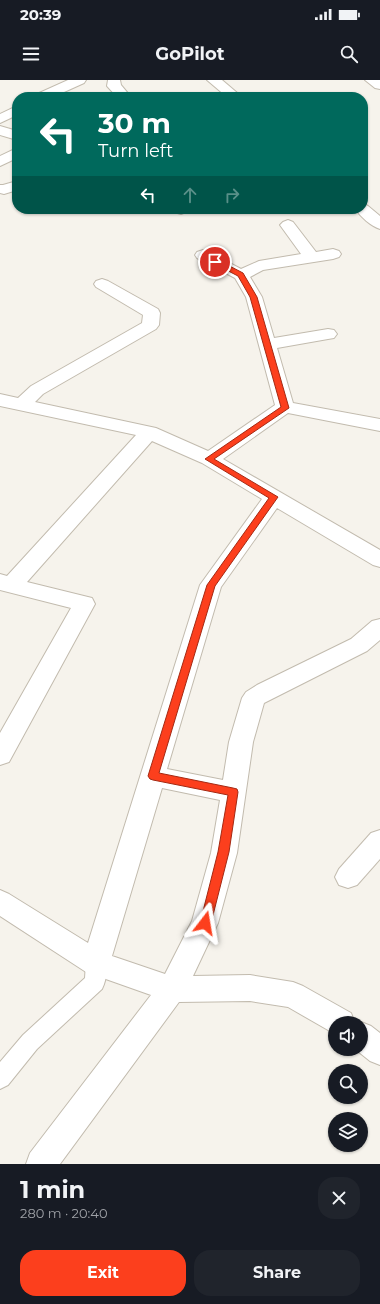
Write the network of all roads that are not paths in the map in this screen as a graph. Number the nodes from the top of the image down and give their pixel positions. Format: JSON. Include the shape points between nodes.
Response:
{"nodes":[{"id":1,"x":79,"y":80,"type":"edge"},
{"id":2,"x":115,"y":80,"type":"edge"},
{"id":3,"x":214,"y":80,"type":"edge"},
{"id":4,"x":372,"y":80,"type":"edge"},
{"id":5,"x":380,"y":85,"type":"edge"},
{"id":6,"x":53,"y":92,"type":"edge"},
{"id":7,"x":119,"y":92,"type":"edge"},
{"id":8,"x":229,"y":92,"type":"edge"},
{"id":9,"x":12,"y":113,"type":"edge"},
{"id":10,"x":0,"y":119,"type":"edge"},
{"id":11,"x":0,"y":130,"type":"edge"},
{"id":12,"x":12,"y":134,"type":"edge"},
{"id":13,"x":12,"y":155,"type":"edge"},
{"id":14,"x":0,"y":162,"type":"edge"},
{"id":15,"x":12,"y":187,"type":"edge"},
{"id":16,"x":0,"y":189,"type":"edge"},
{"id":17,"x":368,"y":213,"type":"edge"},
{"id":18,"x":380,"y":224,"type":"edge"},
{"id":19,"x":288,"y":225,"type":"dead end"},
{"id":20,"x":333,"y":254,"type":"dead end"},
{"id":21,"x":203,"y":255,"type":"dead end"},
{"id":22,"x":311,"y":257,"type":"junction"},
{"id":23,"x":241,"y":275,"type":"junction"},
{"id":24,"x":106,"y":292,"type":"dead end"},
{"id":25,"x":328,"y":334,"type":"dead end"},
{"id":26,"x":267,"y":344,"type":"junction"},
{"id":27,"x":0,"y":400,"type":"edge"},
{"id":28,"x":22,"y":405,"type":"junction"},
{"id":29,"x":285,"y":408,"type":"junction"},
{"id":30,"x":380,"y":424,"type":"edge"},
{"id":31,"x":149,"y":432,"type":"junction"},
{"id":32,"x":209,"y":459,"type":"junction"},
{"id":33,"x":274,"y":497,"type":"junction"},
{"id":34,"x":380,"y":560,"type":"edge"},
{"id":35,"x":6,"y":583,"type":"edge"},
{"id":36,"x":380,"y":627,"type":"edge"},
{"id":37,"x":0,"y":755,"type":"edge"},
{"id":38,"x":153,"y":776,"type":"junction"},
{"id":39,"x":233,"y":792,"type":"junction"},
{"id":40,"x":380,"y":841,"type":"edge"},
{"id":41,"x":348,"y":877,"type":"dead end"},
{"id":42,"x":0,"y":902,"type":"edge"},
{"id":43,"x":96,"y":963,"type":"junction"},
{"id":44,"x":172,"y":989,"type":"junction"},
{"id":45,"x":329,"y":1016,"type":"edge"},
{"id":46,"x":368,"y":1041,"type":"edge"},
{"id":47,"x":380,"y":1050,"type":"edge"},
{"id":48,"x":0,"y":1078,"type":"edge"},
{"id":49,"x":41,"y":1164,"type":"edge"}],
"edges":[{"from":1,"to":6,"type":"street"},
{"from":2,"to":7,"type":"street","via":[[114,86]]},
{"from":3,"to":8,"type":"street"},
{"from":4,"to":5,"type":"street"},
{"from":9,"to":10,"type":"street"},
{"from":11,"to":12,"type":"street"},
{"from":13,"to":14,"type":"street"},
{"from":15,"to":16,"type":"street"},
{"from":17,"to":18,"type":"street"},
{"from":19,"to":22,"type":"street"},
{"from":20,"to":22,"type":"street"},
{"from":21,"to":23,"type":"street"},
{"from":22,"to":23,"type":"street","via":[[259,266]]},
{"from":23,"to":26,"type":"street","via":[[254,297]]},
{"from":24,"to":28,"type":"street","via":[[152,313],[150,325],[37,390]]},
{"from":25,"to":26,"type":"street"},
{"from":26,"to":29,"type":"street"},
{"from":27,"to":28,"type":"street"},
{"from":28,"to":31,"type":"street"},
{"from":29,"to":30,"type":"street"},
{"from":29,"to":32,"type":"street"},
{"from":31,"to":32,"type":"street"},
{"from":31,"to":35,"type":"street"},
{"from":32,"to":33,"type":"street"},
{"from":33,"to":34,"type":"street"},
{"from":33,"to":38,"type":"street","via":[[211,585]]},
{"from":35,"to":37,"type":"street","via":[[84,604]]},
{"from":36,"to":39,"type":"street","via":[[358,645],[254,698],[241,742]]},
{"from":38,"to":39,"type":"street"},
{"from":38,"to":43,"type":"street"},
{"from":39,"to":44,"type":"street","via":[[224,852],[205,923]]},
{"from":40,"to":41,"type":"street"},
{"from":42,"to":43,"type":"street"},
{"from":43,"to":44,"type":"street"},
{"from":43,"to":48,"type":"lane","via":[[95,982],[30,1042]]},
{"from":44,"to":45,"type":"street","via":[[250,988],[292,995]]},
{"from":44,"to":49,"type":"street"},
{"from":46,"to":47,"type":"street"}]}
